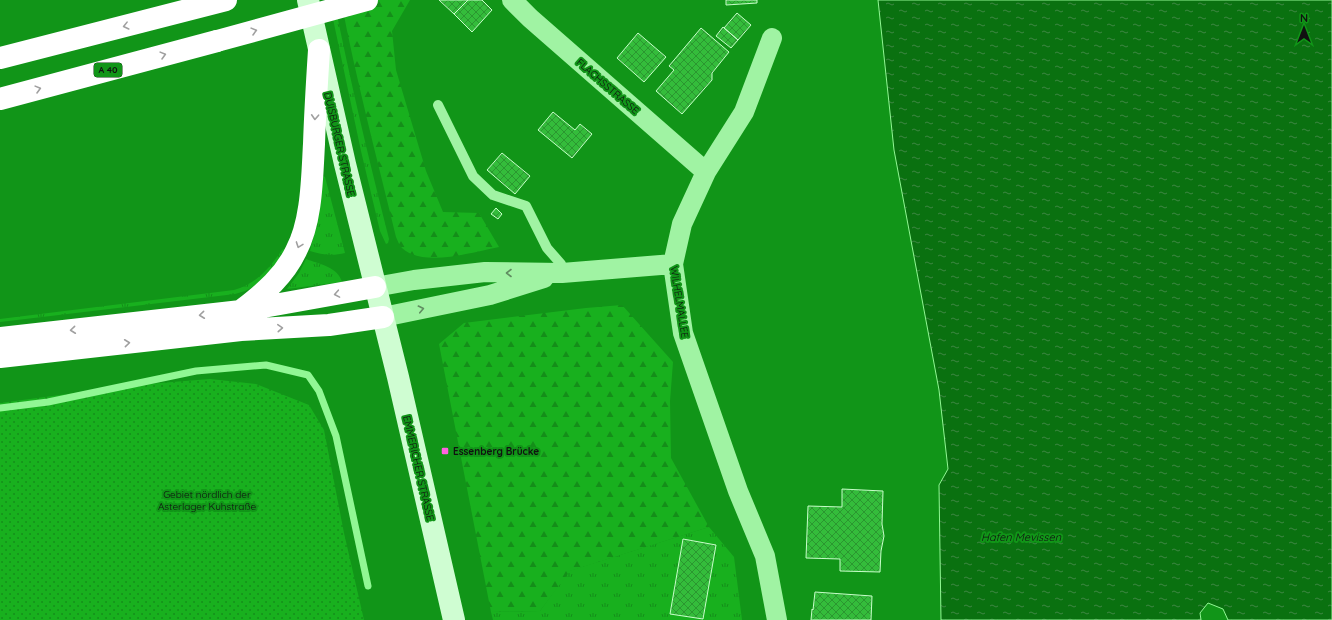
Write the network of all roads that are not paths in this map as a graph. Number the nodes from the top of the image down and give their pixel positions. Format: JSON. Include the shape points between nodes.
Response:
{"nodes":[{"id":1,"x":226,"y":0,"type":"edge"},
{"id":2,"x":308,"y":0,"type":"edge"},
{"id":3,"x":367,"y":0,"type":"edge"},
{"id":4,"x":512,"y":0,"type":"edge"},
{"id":5,"x":772,"y":38,"type":"dead end"},
{"id":6,"x":319,"y":50,"type":"junction"},
{"id":7,"x":0,"y":58,"type":"edge"},
{"id":8,"x":0,"y":99,"type":"edge"},
{"id":9,"x":438,"y":105,"type":"dead end"},
{"id":10,"x":706,"y":172,"type":"junction"},
{"id":11,"x":673,"y":264,"type":"junction"},
{"id":12,"x":562,"y":273,"type":"junction"},
{"id":13,"x":375,"y":287,"type":"junction"},
{"id":14,"x":241,"y":311,"type":"junction"},
{"id":15,"x":383,"y":317,"type":"junction"},
{"id":16,"x":0,"y":338,"type":"edge"},
{"id":17,"x":0,"y":357,"type":"edge"},
{"id":18,"x":454,"y":620,"type":"edge"},
{"id":19,"x":777,"y":620,"type":"edge"}],
"edges":[{"from":1,"to":7,"type":"highway","one_way":true},
{"from":2,"to":6,"type":"main road","name":"DUISBURGER STRASSE"},
{"from":8,"to":3,"type":"highway","number":"A 40","one_way":true,"bridge":true},
{"from":4,"to":10,"type":"street","name":"FLACHSSTRASSE"},
{"from":5,"to":10,"type":"street","name":"WILHELMALLEE","via":[[744,112]]},
{"from":6,"to":13,"type":"main road","name":"DUISBURGER STRASSE"},
{"from":6,"to":14,"type":"highway","one_way":true,"via":[[307,221],[297,250],[282,274]]},
{"from":9,"to":12,"type":"lane","via":[[473,176],[493,195],[526,206],[546,248],[561,264]]},
{"from":10,"to":11,"type":"street","name":"WILHELMALLEE","via":[[682,224]]},
{"from":11,"to":12,"type":"street"},
{"from":11,"to":19,"type":"street","name":"WILHELMALLEE","via":[[683,333],[738,491],[765,556]]},
{"from":12,"to":13,"type":"street","one_way":true,"via":[[485,272]]},
{"from":15,"to":12,"type":"street","one_way":true,"via":[[490,295]]},
{"from":13,"to":14,"type":"highway","one_way":true},
{"from":13,"to":15,"type":"main road","name":"DUISBURGER STRASSE"},
{"from":14,"to":16,"type":"highway","one_way":true},
{"from":17,"to":15,"type":"highway","one_way":true,"via":[[241,330],[329,325]]},
{"from":15,"to":18,"type":"main road","name":"EMMERICHER STRASSE"}]}
